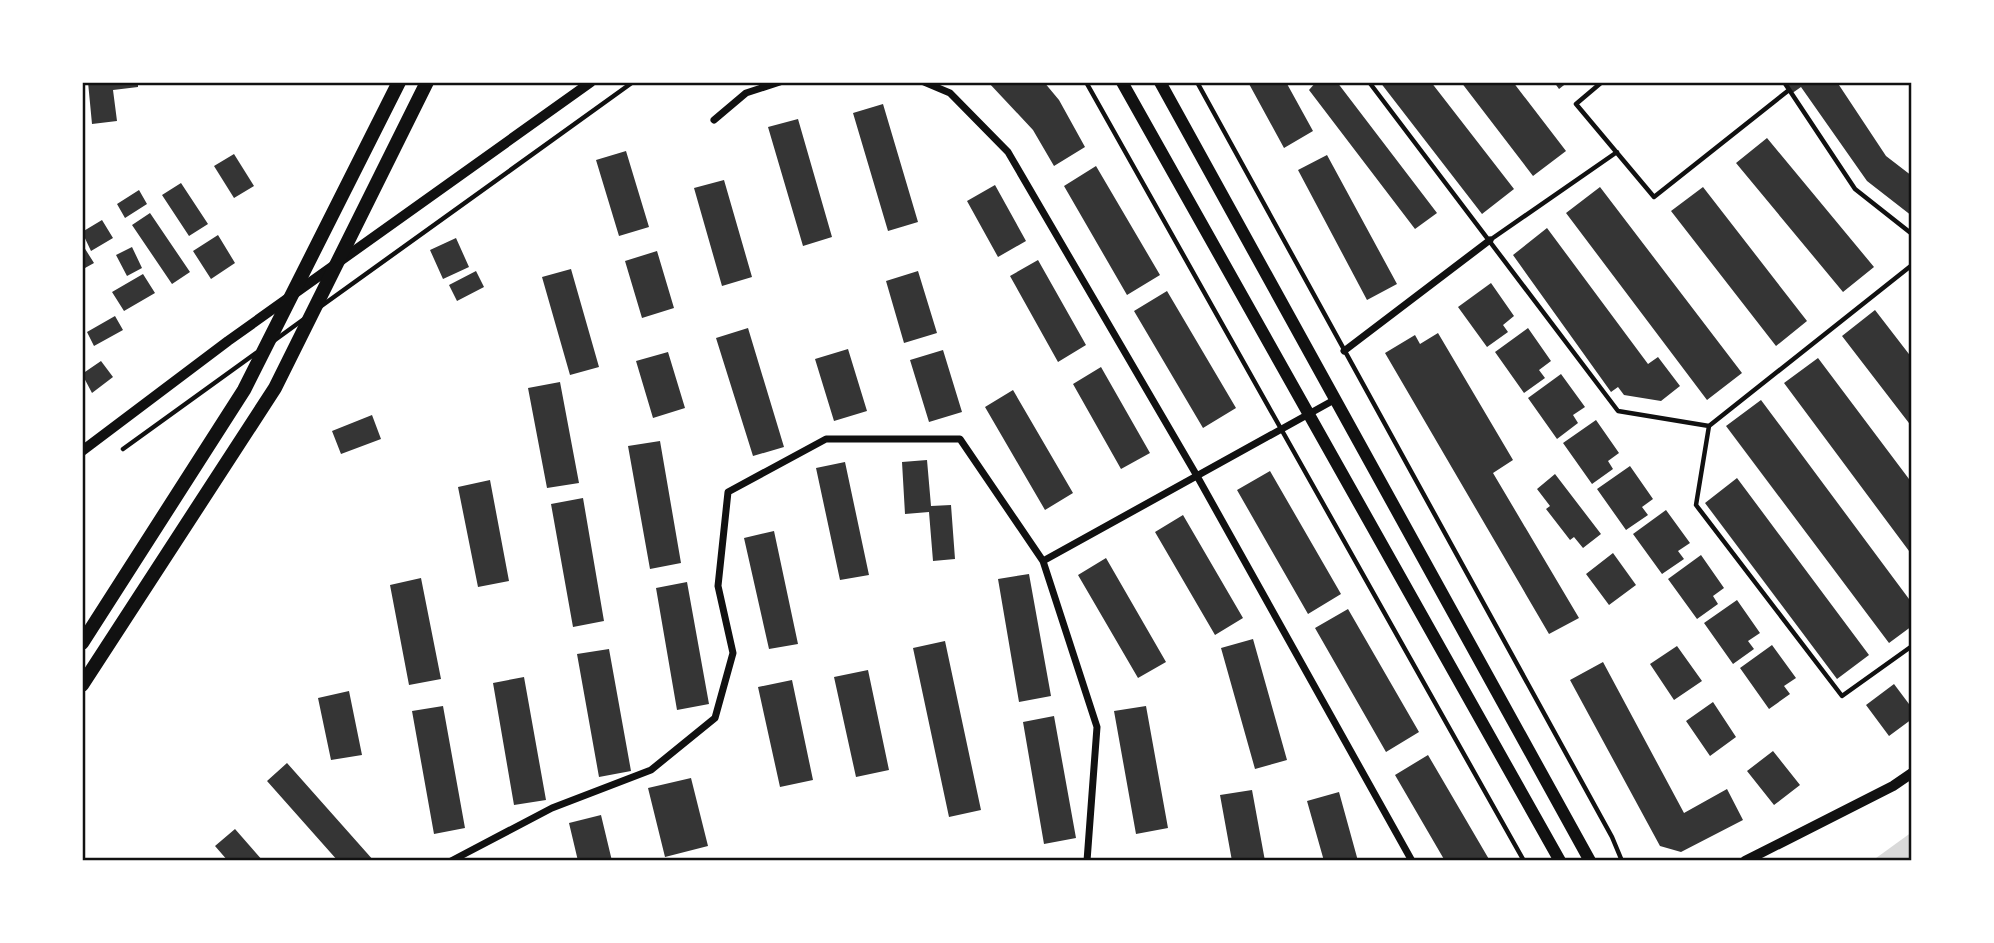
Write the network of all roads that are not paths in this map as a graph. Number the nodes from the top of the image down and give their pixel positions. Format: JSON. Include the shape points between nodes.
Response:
{"nodes":[{"id":1,"x":399,"y":82,"type":"edge"},
{"id":2,"x":427,"y":82,"type":"edge"},
{"id":3,"x":591,"y":82,"type":"edge"},
{"id":4,"x":633,"y":82,"type":"edge"},
{"id":5,"x":779,"y":82,"type":"edge"},
{"id":6,"x":924,"y":82,"type":"edge"},
{"id":7,"x":1086,"y":82,"type":"edge"},
{"id":8,"x":1122,"y":82,"type":"edge"},
{"id":9,"x":1160,"y":82,"type":"edge"},
{"id":10,"x":1196,"y":82,"type":"edge"},
{"id":11,"x":1369,"y":82,"type":"edge"},
{"id":12,"x":1602,"y":82,"type":"edge"},
{"id":13,"x":1784,"y":82,"type":"edge"},
{"id":14,"x":1789,"y":90,"type":"junction"},
{"id":15,"x":714,"y":120,"type":"dead end"},
{"id":16,"x":1617,"y":152,"type":"junction"},
{"id":17,"x":1912,"y":234,"type":"edge"},
{"id":18,"x":1490,"y":240,"type":"junction"},
{"id":19,"x":1912,"y":265,"type":"edge"},
{"id":20,"x":1344,"y":351,"type":"junction"},
{"id":21,"x":1334,"y":400,"type":"junction"},
{"id":22,"x":1307,"y":415,"type":"junction"},
{"id":23,"x":1709,"y":426,"type":"junction"},
{"id":24,"x":1280,"y":430,"type":"junction"},
{"id":25,"x":123,"y":449,"type":"dead end"},
{"id":26,"x":82,"y":451,"type":"edge"},
{"id":27,"x":1197,"y":476,"type":"junction"},
{"id":28,"x":1043,"y":561,"type":"junction"},
{"id":29,"x":82,"y":643,"type":"edge"},
{"id":30,"x":1912,"y":646,"type":"edge"},
{"id":31,"x":82,"y":685,"type":"edge"},
{"id":32,"x":1912,"y":773,"type":"edge"},
{"id":33,"x":451,"y":861,"type":"edge"},
{"id":34,"x":1087,"y":861,"type":"edge"},
{"id":35,"x":1412,"y":861,"type":"edge"},
{"id":36,"x":1524,"y":861,"type":"edge"},
{"id":37,"x":1560,"y":861,"type":"edge"},
{"id":38,"x":1590,"y":861,"type":"edge"},
{"id":39,"x":1622,"y":861,"type":"edge"},
{"id":40,"x":1745,"y":861,"type":"edge"}],
"edges":[{"from":1,"to":29,"type":"highway","via":[[244,390]]},
{"from":2,"to":31,"type":"highway","via":[[275,388]]},
{"from":3,"to":26,"type":"main road"},
{"from":4,"to":25,"type":"lane"},
{"from":5,"to":15,"type":"street","via":[[746,93]]},
{"from":6,"to":27,"type":"street","via":[[950,93],[1008,152]]},
{"from":7,"to":24,"type":"lane"},
{"from":8,"to":22,"type":"main road"},
{"from":9,"to":21,"type":"main road"},
{"from":10,"to":20,"type":"lane"},
{"from":11,"to":18,"type":"lane"},
{"from":12,"to":16,"type":"lane","via":[[1576,104]]},
{"from":13,"to":14,"type":"lane"},
{"from":14,"to":16,"type":"lane","via":[[1654,197]]},
{"from":14,"to":17,"type":"lane","via":[[1855,188]]},
{"from":16,"to":18,"type":"lane"},
{"from":18,"to":20,"type":"street"},
{"from":18,"to":23,"type":"lane","via":[[1618,411]]},
{"from":19,"to":23,"type":"lane"},
{"from":20,"to":39,"type":"lane"},
{"from":21,"to":22,"type":"street"},
{"from":21,"to":38,"type":"main road"},
{"from":22,"to":24,"type":"street"},
{"from":22,"to":37,"type":"main road"},
{"from":23,"to":30,"type":"lane","via":[[1696,505],[1842,696]]},
{"from":24,"to":27,"type":"street"},
{"from":24,"to":36,"type":"lane"},
{"from":27,"to":28,"type":"street"},
{"from":27,"to":35,"type":"street"},
{"from":28,"to":33,"type":"street","via":[[960,439],[826,439],[728,492],[718,586],[733,653],[715,718],[651,770],[552,808]]},
{"from":28,"to":34,"type":"street","via":[[1097,727]]},
{"from":32,"to":40,"type":"street"}]}
